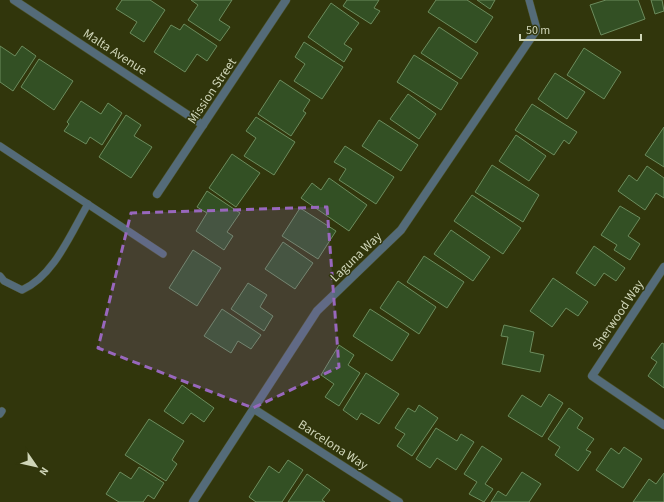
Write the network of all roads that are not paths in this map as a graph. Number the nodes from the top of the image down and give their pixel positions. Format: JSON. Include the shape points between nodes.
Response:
{"nodes":[{"id":1,"x":14,"y":0,"type":"edge"},
{"id":2,"x":286,"y":0,"type":"edge"},
{"id":3,"x":529,"y":0,"type":"edge"},
{"id":4,"x":537,"y":29,"type":"joint"},
{"id":5,"x":203,"y":125,"type":"junction"},
{"id":6,"x":0,"y":146,"type":"edge"},
{"id":7,"x":157,"y":194,"type":"dead end"},
{"id":8,"x":88,"y":204,"type":"junction"},
{"id":9,"x":163,"y":254,"type":"dead end"},
{"id":10,"x":664,"y":267,"type":"edge"},
{"id":11,"x":0,"y":276,"type":"edge"},
{"id":12,"x":254,"y":409,"type":"junction"},
{"id":13,"x":664,"y":425,"type":"edge"},
{"id":14,"x":193,"y":502,"type":"edge"},
{"id":15,"x":398,"y":502,"type":"edge"}],
"edges":[{"from":1,"to":5,"type":"street","name":"Malta Avenue"},
{"from":2,"to":5,"type":"street","name":"Mission Street"},
{"from":3,"to":4,"type":"lane"},
{"from":4,"to":12,"type":"street","name":"Laguna Way","via":[[401,230],[318,311]]},
{"from":5,"to":7,"type":"street","name":"Mission Street"},
{"from":6,"to":8,"type":"lane"},
{"from":8,"to":9,"type":"lane"},
{"from":8,"to":11,"type":"lane","via":[[48,270],[34,284],[22,290]]},
{"from":10,"to":13,"type":"street","name":"Sherwood Way","via":[[592,376]]},
{"from":12,"to":14,"type":"street","name":"Laguna Way"},
{"from":12,"to":15,"type":"street","name":"Barcelona Way"}]}
